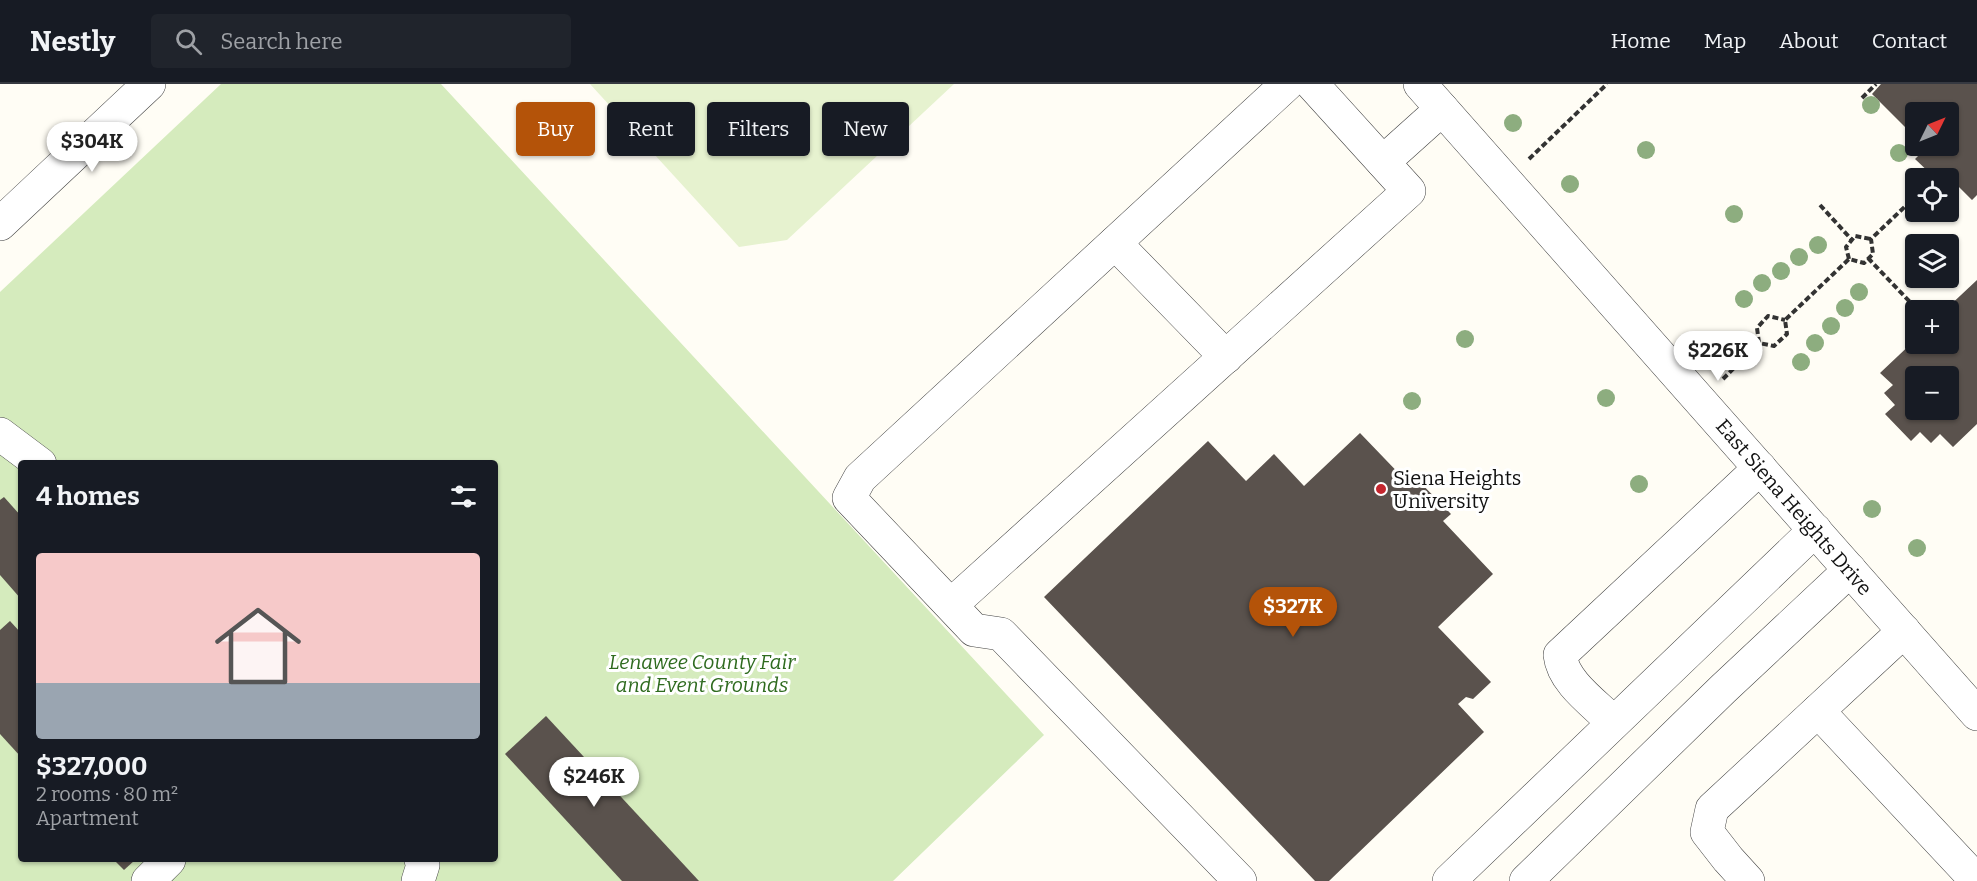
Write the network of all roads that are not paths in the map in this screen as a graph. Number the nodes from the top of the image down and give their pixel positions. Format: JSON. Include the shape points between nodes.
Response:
{"nodes":[{"id":1,"x":149,"y":84,"type":"edge"},
{"id":2,"x":1287,"y":84,"type":"edge"},
{"id":3,"x":1312,"y":84,"type":"edge"},
{"id":4,"x":1420,"y":84,"type":"edge"},
{"id":5,"x":1442,"y":109,"type":"junction"},
{"id":6,"x":1383,"y":162,"type":"junction"},
{"id":7,"x":0,"y":224,"type":"edge"},
{"id":8,"x":1115,"y":243,"type":"junction"},
{"id":9,"x":1226,"y":357,"type":"junction"},
{"id":10,"x":0,"y":434,"type":"edge"},
{"id":11,"x":35,"y":460,"type":"edge"},
{"id":12,"x":1760,"y":468,"type":"junction"},
{"id":13,"x":1815,"y":530,"type":"junction"},
{"id":14,"x":1850,"y":570,"type":"junction"},
{"id":15,"x":951,"y":605,"type":"junction"},
{"id":16,"x":1904,"y":631,"type":"junction"},
{"id":17,"x":1818,"y":711,"type":"junction"},
{"id":18,"x":1977,"y":714,"type":"edge"},
{"id":19,"x":1613,"y":722,"type":"junction"},
{"id":20,"x":167,"y":862,"type":"edge"},
{"id":21,"x":422,"y":862,"type":"edge"},
{"id":22,"x":148,"y":881,"type":"edge"},
{"id":23,"x":418,"y":881,"type":"edge"},
{"id":24,"x":1240,"y":881,"type":"edge"},
{"id":25,"x":1449,"y":881,"type":"edge"},
{"id":26,"x":1526,"y":881,"type":"edge"},
{"id":27,"x":1749,"y":881,"type":"edge"},
{"id":28,"x":1977,"y":881,"type":"edge"}],
"edges":[{"from":1,"to":7,"type":"street"},
{"from":2,"to":8,"type":"street"},
{"from":3,"to":6,"type":"street"},
{"from":4,"to":5,"type":"street","name":"East Siena Heights Drive"},
{"from":5,"to":6,"type":"street"},
{"from":5,"to":12,"type":"street","name":"East Siena Heights Drive"},
{"from":6,"to":9,"type":"street","via":[[1409,191]]},
{"from":8,"to":9,"type":"street"},
{"from":8,"to":15,"type":"street","via":[[860,478],[849,498]]},
{"from":9,"to":15,"type":"street"},
{"from":10,"to":11,"type":"street"},
{"from":12,"to":13,"type":"street","name":"East Siena Heights Drive"},
{"from":12,"to":19,"type":"street","via":[[1560,655],[1570,679]]},
{"from":13,"to":14,"type":"street","name":"East Siena Heights Drive"},
{"from":13,"to":19,"type":"street"},
{"from":14,"to":16,"type":"street","name":"East Siena Heights Drive"},
{"from":14,"to":26,"type":"street"},
{"from":15,"to":24,"type":"street","via":[[974,630],[1001,634]]},
{"from":16,"to":17,"type":"street"},
{"from":16,"to":18,"type":"street","name":"East Siena Heights Drive"},
{"from":17,"to":27,"type":"street","via":[[1712,809],[1707,832]]},
{"from":17,"to":28,"type":"street"},
{"from":19,"to":25,"type":"street"},
{"from":20,"to":22,"type":"street"},
{"from":21,"to":23,"type":"street"}]}
